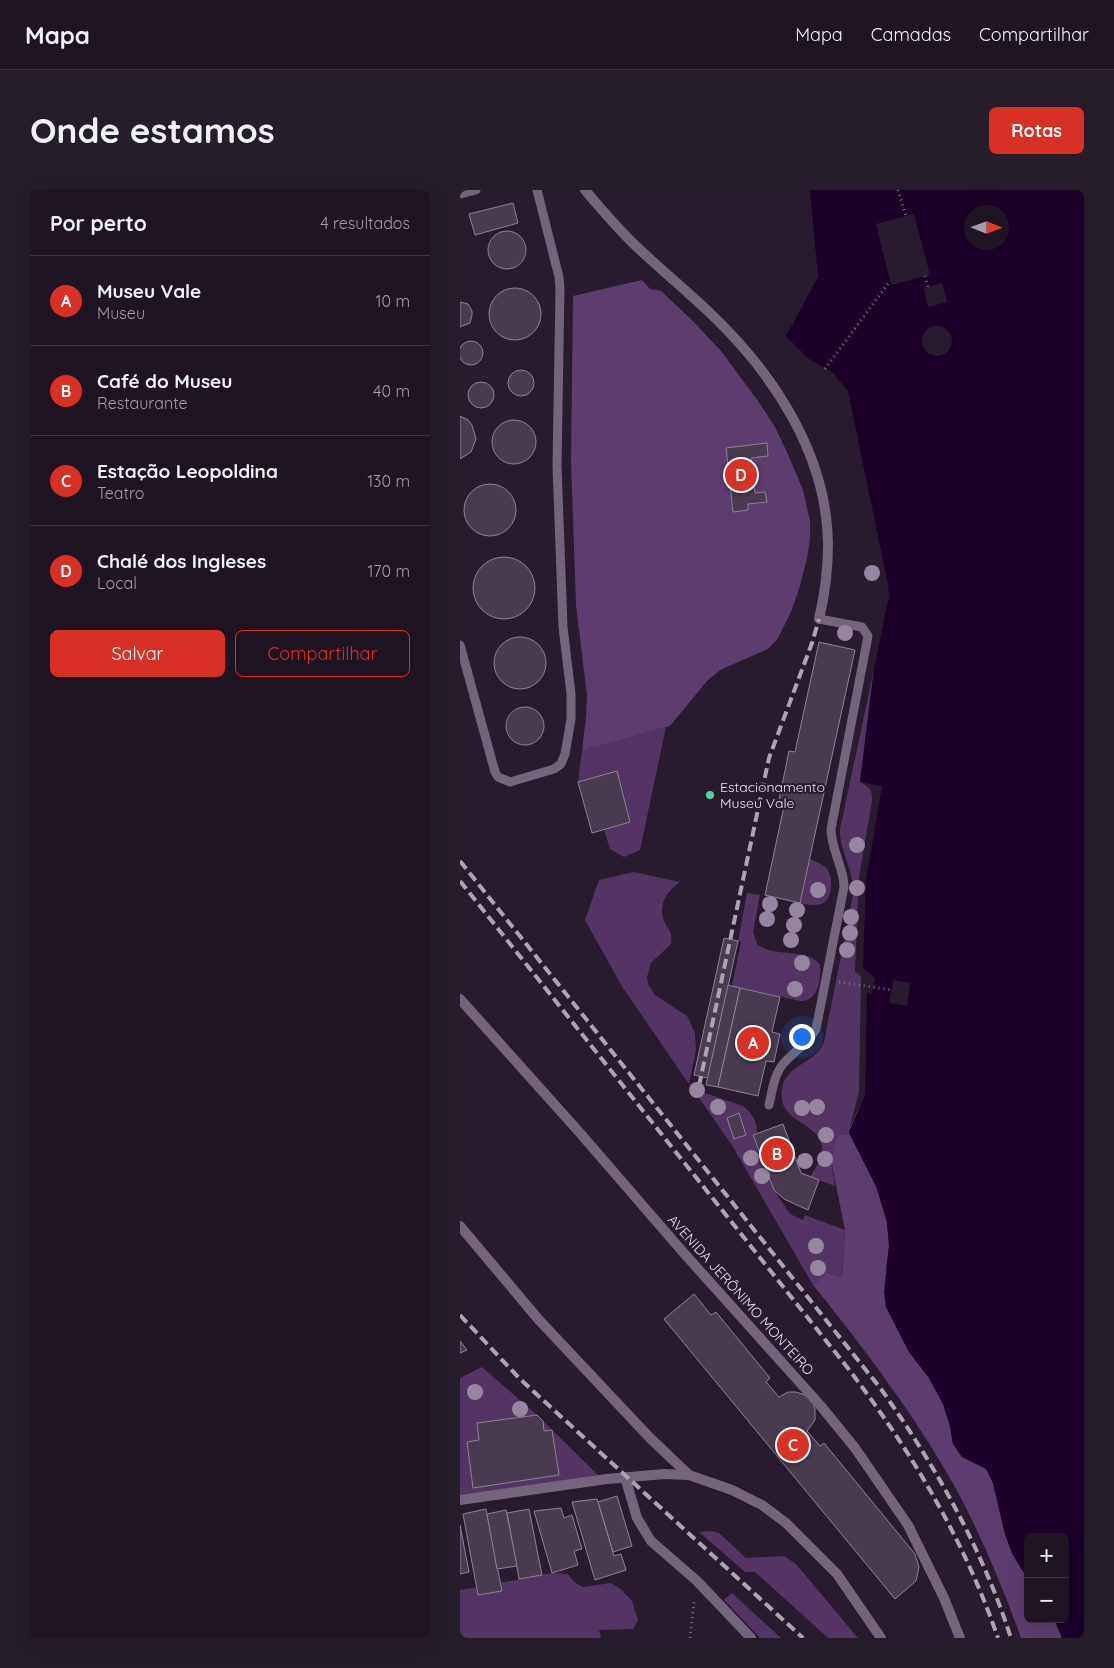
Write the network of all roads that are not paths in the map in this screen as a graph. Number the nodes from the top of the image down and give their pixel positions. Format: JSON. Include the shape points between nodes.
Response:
{"nodes":[{"id":1,"x":476,"y":190,"type":"edge"},
{"id":2,"x":537,"y":190,"type":"edge"},
{"id":3,"x":585,"y":190,"type":"edge"},
{"id":4,"x":460,"y":194,"type":"edge"},
{"id":5,"x":819,"y":619,"type":"joint"},
{"id":6,"x":460,"y":645,"type":"edge"},
{"id":7,"x":460,"y":999,"type":"edge"},
{"id":8,"x":769,"y":1105,"type":"dead end"},
{"id":9,"x":460,"y":1226,"type":"edge"},
{"id":10,"x":689,"y":1475,"type":"junction"},
{"id":11,"x":626,"y":1477,"type":"junction"},
{"id":12,"x":460,"y":1500,"type":"edge"},
{"id":13,"x":751,"y":1638,"type":"edge"},
{"id":14,"x":881,"y":1638,"type":"edge"},
{"id":15,"x":960,"y":1638,"type":"edge"}],
"edges":[{"from":1,"to":4,"type":"lane"},
{"from":2,"to":6,"type":"lane","via":[[560,289],[557,466],[563,627],[572,707],[564,759],[557,767],[510,782],[498,777]]},
{"from":3,"to":5,"type":"street","via":[[636,247],[733,336],[770,383],[801,432],[812,459],[826,514],[827,571]]},
{"from":5,"to":8,"type":"lane","via":[[862,627],[868,636],[831,829],[844,887],[816,1029],[782,1064]]},
{"from":7,"to":15,"type":"street","name":"AVENIDA JERÔNIMO MONTEIRO","via":[[820,1404],[855,1448],[908,1525]]},
{"from":9,"to":10,"type":"street","via":[[538,1320]]},
{"from":10,"to":11,"type":"street"},
{"from":10,"to":14,"type":"street","via":[[732,1490],[762,1505],[786,1523],[837,1574]]},
{"from":11,"to":12,"type":"street"},
{"from":11,"to":13,"type":"street","via":[[644,1532]]}]}
